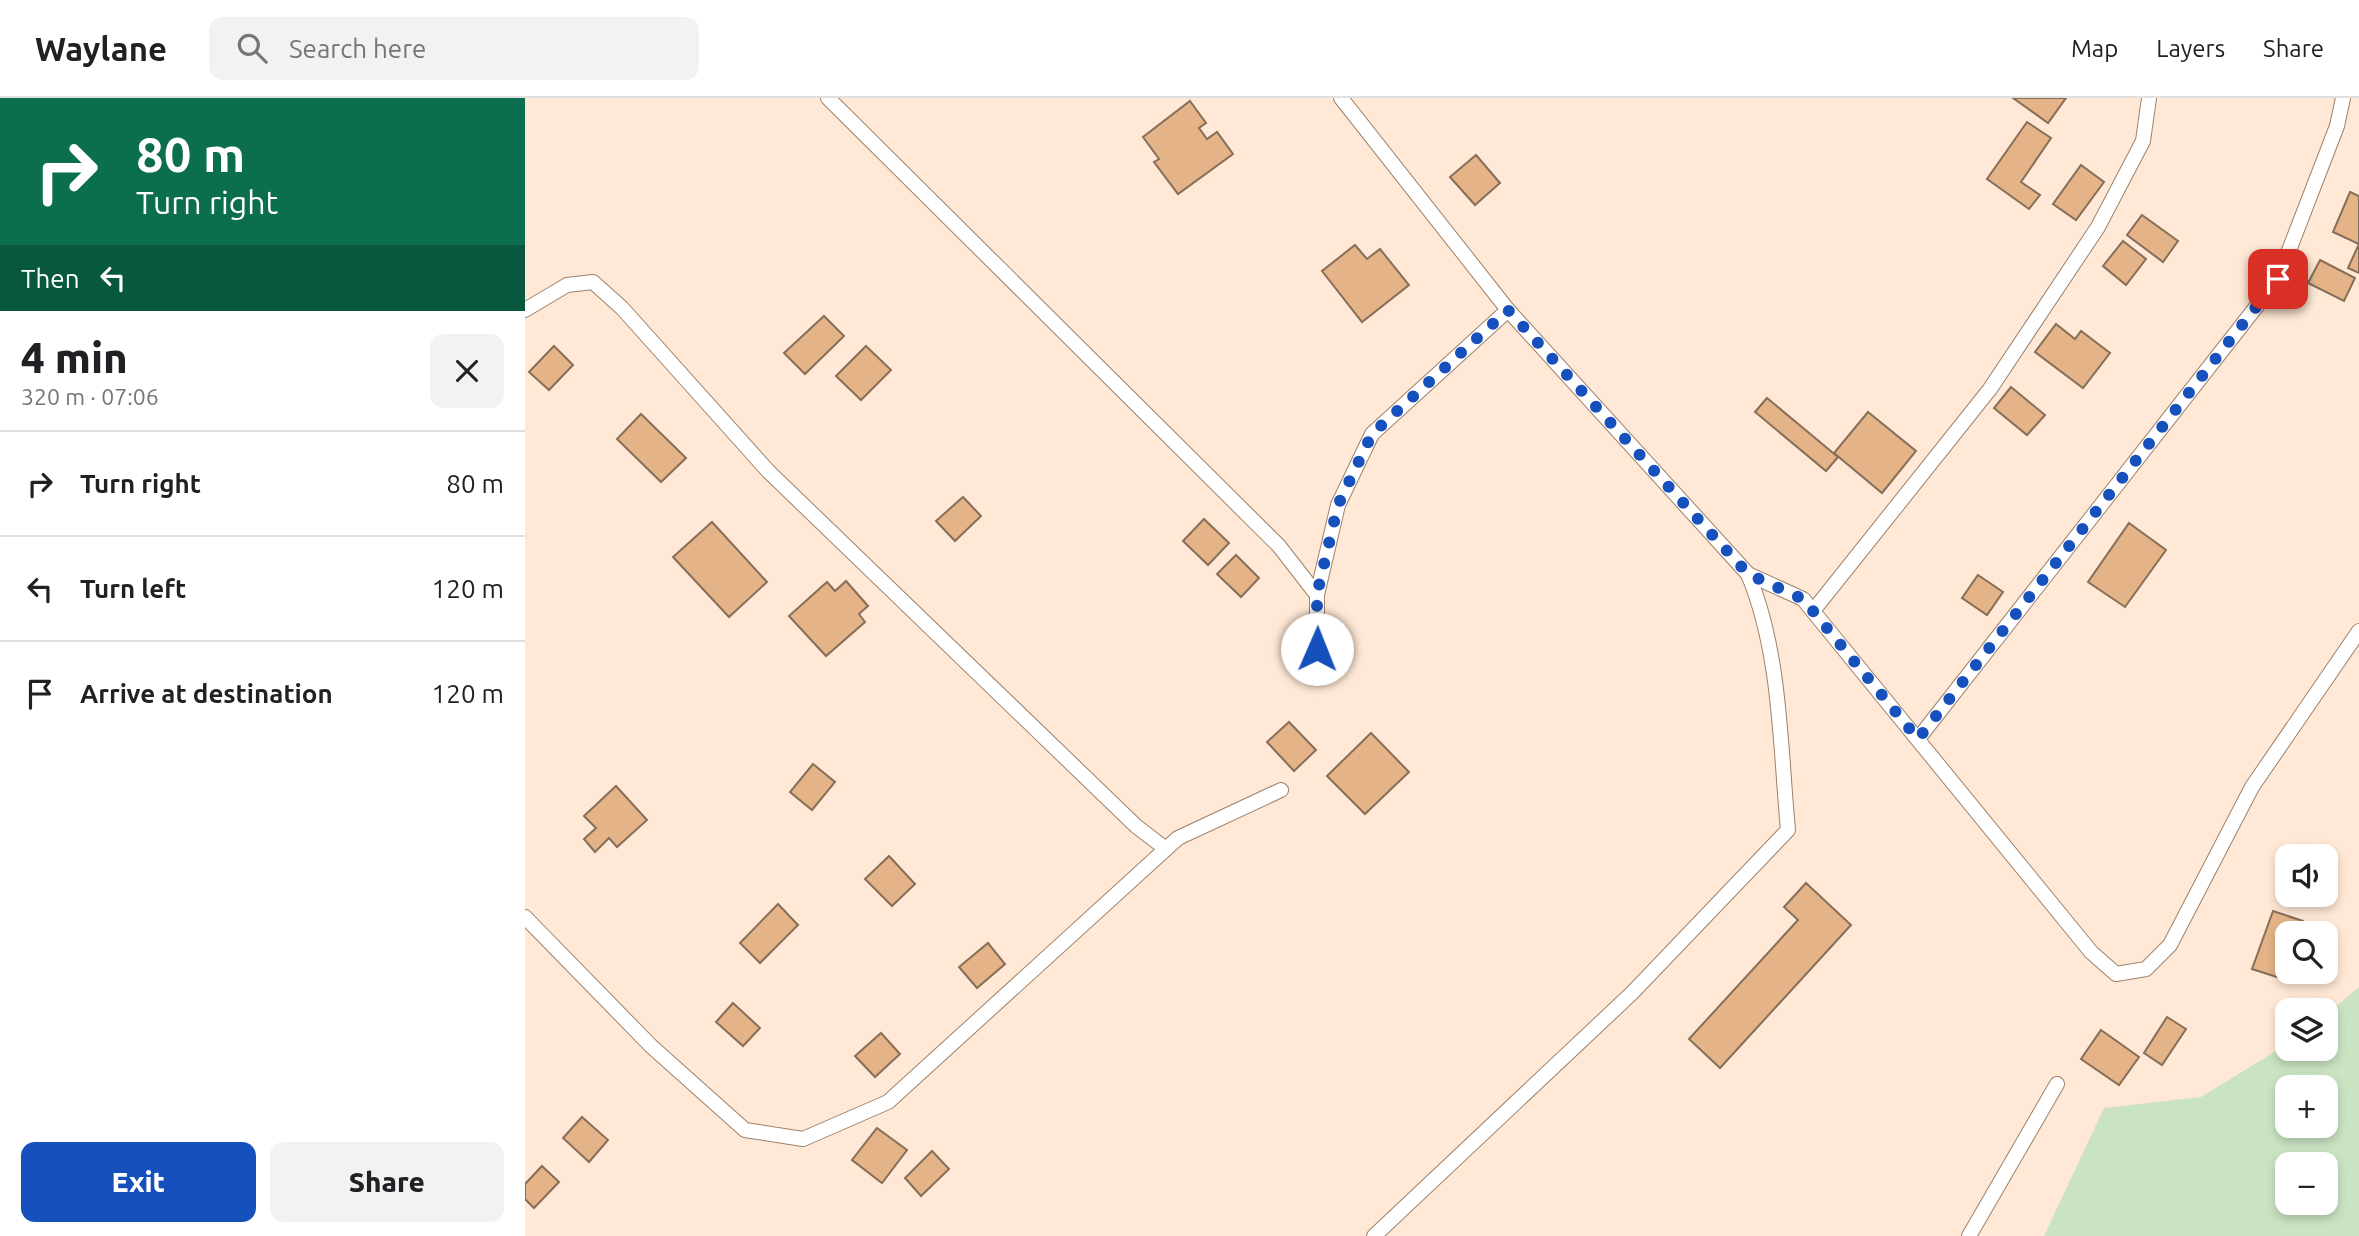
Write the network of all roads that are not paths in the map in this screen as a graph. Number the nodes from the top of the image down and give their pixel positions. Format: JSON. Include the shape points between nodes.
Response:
{"nodes":[{"id":1,"x":828,"y":98,"type":"edge"},
{"id":2,"x":1341,"y":98,"type":"edge"},
{"id":3,"x":2149,"y":98,"type":"edge"},
{"id":4,"x":2343,"y":98,"type":"edge"},
{"id":5,"x":525,"y":310,"type":"edge"},
{"id":6,"x":1508,"y":310,"type":"junction"},
{"id":7,"x":1748,"y":574,"type":"junction"},
{"id":8,"x":1317,"y":594,"type":"junction"},
{"id":9,"x":1813,"y":611,"type":"junction"},
{"id":10,"x":2359,"y":631,"type":"edge"},
{"id":11,"x":1317,"y":649,"type":"dead end"},
{"id":12,"x":1918,"y":739,"type":"junction"},
{"id":13,"x":1281,"y":790,"type":"dead end"},
{"id":14,"x":1165,"y":849,"type":"junction"},
{"id":15,"x":525,"y":917,"type":"edge"},
{"id":16,"x":2056,"y":1084,"type":"dead end"},
{"id":17,"x":1374,"y":1236,"type":"edge"},
{"id":18,"x":1969,"y":1236,"type":"edge"}],
"edges":[{"from":1,"to":8,"type":"lane","via":[[1279,546]]},
{"from":2,"to":6,"type":"lane"},
{"from":3,"to":9,"type":"lane","via":[[2143,141],[2098,227],[1990,389]]},
{"from":4,"to":12,"type":"lane","via":[[2337,126],[2278,279]]},
{"from":5,"to":14,"type":"lane","via":[[567,285],[593,282],[622,308],[768,471]]},
{"from":6,"to":7,"type":"lane"},
{"from":6,"to":8,"type":"lane","via":[[1372,434],[1338,505]]},
{"from":7,"to":9,"type":"lane","via":[[1803,599]]},
{"from":7,"to":17,"type":"lane","via":[[1763,610],[1770,648],[1789,830],[1632,993]]},
{"from":8,"to":11,"type":"lane"},
{"from":9,"to":12,"type":"lane"},
{"from":10,"to":12,"type":"lane","via":[[2252,788],[2171,945],[2146,969],[2116,974],[2091,952]]},
{"from":13,"to":14,"type":"lane","via":[[1178,838]]},
{"from":14,"to":15,"type":"lane","via":[[888,1102],[803,1139],[745,1130],[651,1046]]},
{"from":16,"to":18,"type":"lane"}]}
